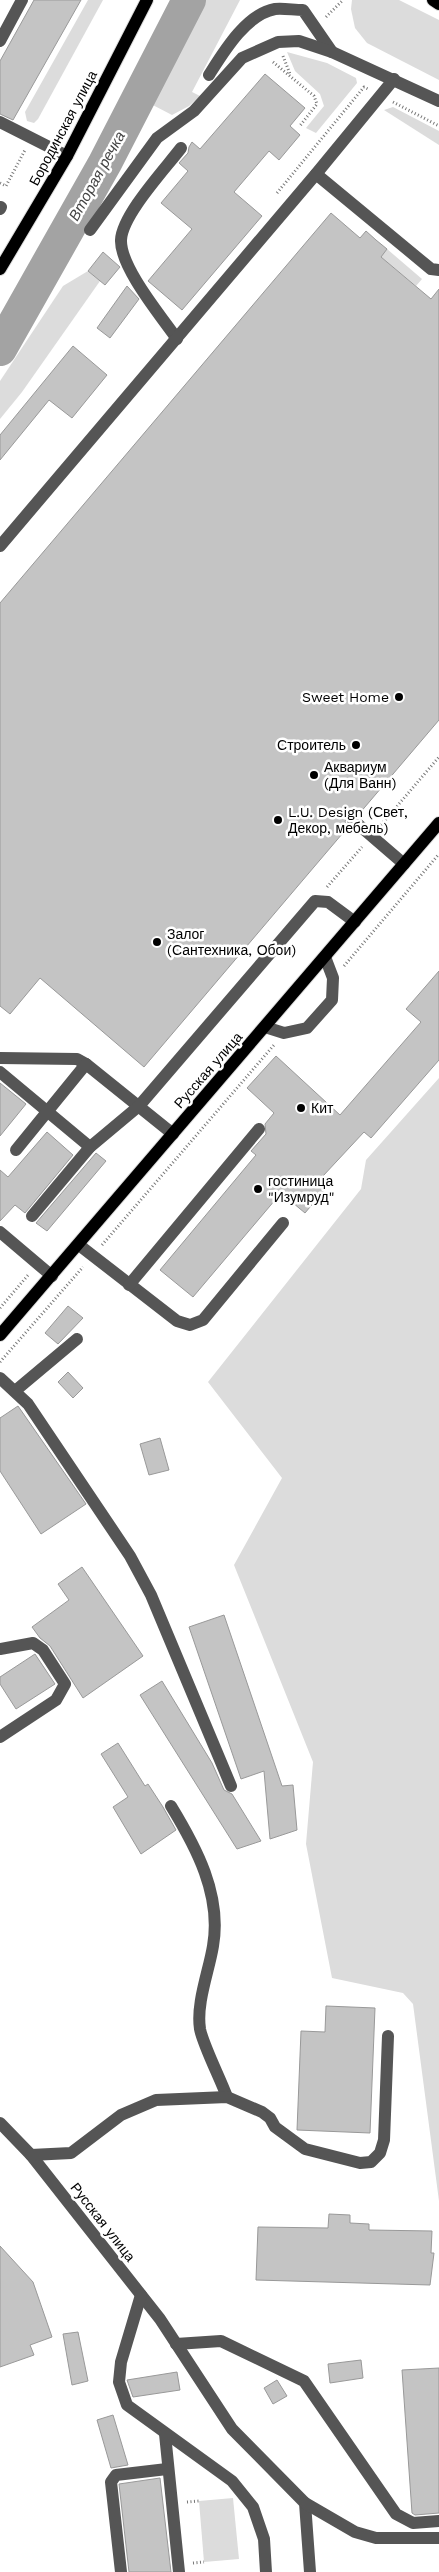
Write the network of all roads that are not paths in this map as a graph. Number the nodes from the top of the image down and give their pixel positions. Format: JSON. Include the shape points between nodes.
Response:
{"nodes":[{"id":1,"x":22,"y":0,"type":"edge"},
{"id":2,"x":147,"y":0,"type":"edge"},
{"id":3,"x":433,"y":0,"type":"edge"},
{"id":4,"x":439,"y":4,"type":"edge"},
{"id":5,"x":0,"y":41,"type":"edge"},
{"id":6,"x":332,"y":52,"type":"junction"},
{"id":7,"x":209,"y":75,"type":"dead end"},
{"id":8,"x":394,"y":79,"type":"junction"},
{"id":9,"x":439,"y":101,"type":"edge"},
{"id":10,"x":0,"y":122,"type":"edge"},
{"id":11,"x":181,"y":148,"type":"dead end"},
{"id":12,"x":67,"y":156,"type":"junction"},
{"id":13,"x":316,"y":174,"type":"junction"},
{"id":14,"x":90,"y":230,"type":"dead end"},
{"id":15,"x":0,"y":269,"type":"edge"},
{"id":16,"x":439,"y":270,"type":"edge"},
{"id":17,"x":177,"y":339,"type":"junction"},
{"id":18,"x":0,"y":546,"type":"edge"},
{"id":19,"x":353,"y":820,"type":"dead end"},
{"id":20,"x":439,"y":823,"type":"edge"},
{"id":21,"x":404,"y":864,"type":"junction"},
{"id":22,"x":355,"y":922,"type":"junction"},
{"id":23,"x":325,"y":957,"type":"junction"},
{"id":24,"x":265,"y":1027,"type":"junction"},
{"id":25,"x":0,"y":1058,"type":"edge"},
{"id":26,"x":86,"y":1064,"type":"junction"},
{"id":27,"x":0,"y":1072,"type":"edge"},
{"id":28,"x":139,"y":1106,"type":"junction"},
{"id":29,"x":47,"y":1111,"type":"junction"},
{"id":30,"x":259,"y":1129,"type":"dead end"},
{"id":31,"x":173,"y":1134,"type":"junction"},
{"id":32,"x":90,"y":1147,"type":"junction"},
{"id":33,"x":16,"y":1150,"type":"dead end"},
{"id":34,"x":32,"y":1216,"type":"dead end"},
{"id":35,"x":283,"y":1223,"type":"dead end"},
{"id":36,"x":0,"y":1232,"type":"edge"},
{"id":37,"x":79,"y":1245,"type":"junction"},
{"id":38,"x":52,"y":1276,"type":"junction"},
{"id":39,"x":129,"y":1285,"type":"junction"},
{"id":40,"x":0,"y":1335,"type":"edge"},
{"id":41,"x":77,"y":1339,"type":"dead end"},
{"id":42,"x":0,"y":1378,"type":"edge"},
{"id":43,"x":15,"y":1391,"type":"junction"},
{"id":44,"x":0,"y":1649,"type":"edge"},
{"id":45,"x":0,"y":1736,"type":"edge"},
{"id":46,"x":231,"y":1786,"type":"dead end"},
{"id":47,"x":170,"y":1806,"type":"dead end"},
{"id":48,"x":388,"y":2036,"type":"dead end"},
{"id":49,"x":227,"y":2097,"type":"junction"},
{"id":50,"x":0,"y":2123,"type":"edge"},
{"id":51,"x":31,"y":2155,"type":"junction"},
{"id":52,"x":141,"y":2295,"type":"junction"},
{"id":53,"x":176,"y":2344,"type":"junction"},
{"id":54,"x":165,"y":2434,"type":"junction"},
{"id":55,"x":167,"y":2469,"type":"junction"},
{"id":56,"x":305,"y":2502,"type":"junction"},
{"id":57,"x":439,"y":2521,"type":"edge"},
{"id":58,"x":439,"y":2538,"type":"edge"},
{"id":59,"x":121,"y":2572,"type":"edge"},
{"id":60,"x":179,"y":2572,"type":"edge"},
{"id":61,"x":266,"y":2572,"type":"edge"},
{"id":62,"x":310,"y":2572,"type":"edge"}],
"edges":[{"from":1,"to":5,"type":"street"},
{"from":2,"to":12,"type":"main road","name":"Бородинская улица"},
{"from":3,"to":4,"type":"main road"},
{"from":6,"to":7,"type":"street","via":[[303,10],[274,9],[250,22],[231,40]]},
{"from":6,"to":8,"type":"street"},
{"from":6,"to":14,"type":"street","via":[[299,41],[278,42],[242,58],[194,111],[158,138]]},
{"from":8,"to":9,"type":"street"},
{"from":8,"to":13,"type":"street"},
{"from":10,"to":12,"type":"street"},
{"from":11,"to":17,"type":"street","via":[[132,212],[121,240],[127,268]]},
{"from":12,"to":15,"type":"main road","name":"Бородинская улица"},
{"from":13,"to":16,"type":"street","via":[[431,269]]},
{"from":13,"to":17,"type":"street"},
{"from":17,"to":18,"type":"street"},
{"from":19,"to":21,"type":"street"},
{"from":20,"to":21,"type":"main road","name":"Русская улица"},
{"from":21,"to":22,"type":"main road","name":"Русская улица"},
{"from":22,"to":23,"type":"main road","name":"Русская улица"},
{"from":22,"to":28,"type":"street","via":[[328,902],[315,901]]},
{"from":23,"to":24,"type":"main road","name":"Русская улица"},
{"from":23,"to":24,"type":"street","via":[[332,978],[332,1000],[307,1028],[284,1033]]},
{"from":24,"to":31,"type":"main road","name":"Русская улица"},
{"from":25,"to":26,"type":"street","via":[[77,1059]]},
{"from":26,"to":28,"type":"street"},
{"from":26,"to":29,"type":"street"},
{"from":27,"to":29,"type":"street"},
{"from":28,"to":31,"type":"street"},
{"from":28,"to":32,"type":"street"},
{"from":29,"to":32,"type":"street"},
{"from":29,"to":33,"type":"street"},
{"from":30,"to":39,"type":"street"},
{"from":31,"to":37,"type":"main road","name":"Русская улица"},
{"from":32,"to":34,"type":"street"},
{"from":35,"to":39,"type":"street","via":[[203,1320],[190,1325],[177,1321]]},
{"from":36,"to":38,"type":"street"},
{"from":37,"to":38,"type":"main road","name":"Русская улица"},
{"from":37,"to":39,"type":"street"},
{"from":38,"to":40,"type":"main road","name":"Русская улица"},
{"from":41,"to":43,"type":"street"},
{"from":42,"to":43,"type":"street"},
{"from":43,"to":46,"type":"street","via":[[28,1404],[130,1556],[150,1595]]},
{"from":44,"to":45,"type":"street","via":[[33,1643],[43,1650],[65,1684],[56,1700]]},
{"from":47,"to":49,"type":"street","via":[[194,1845],[204,1869],[216,1922],[204,1982],[200,2029]]},
{"from":48,"to":49,"type":"street","via":[[384,2140],[380,2153],[371,2162],[360,2163],[305,2149],[275,2127],[262,2112]]},
{"from":49,"to":51,"type":"street","via":[[156,2100],[121,2115],[72,2153]]},
{"from":50,"to":51,"type":"street","name":"Русская улица"},
{"from":51,"to":52,"type":"street","name":"Русская улица"},
{"from":52,"to":53,"type":"street","name":"Русская улица"},
{"from":52,"to":54,"type":"street","via":[[128,2333],[119,2382],[128,2404]]},
{"from":53,"to":56,"type":"street","name":"Русская улица","via":[[232,2429]]},
{"from":53,"to":57,"type":"street","via":[[221,2341],[304,2381],[396,2514],[413,2523]]},
{"from":54,"to":55,"type":"street"},
{"from":54,"to":61,"type":"street","via":[[232,2480],[253,2507],[264,2539]]},
{"from":55,"to":59,"type":"street","via":[[116,2475],[111,2482]]},
{"from":55,"to":60,"type":"street"},
{"from":56,"to":58,"type":"street","name":"Русская улица","via":[[355,2532],[376,2538]]},
{"from":56,"to":62,"type":"street"}]}
